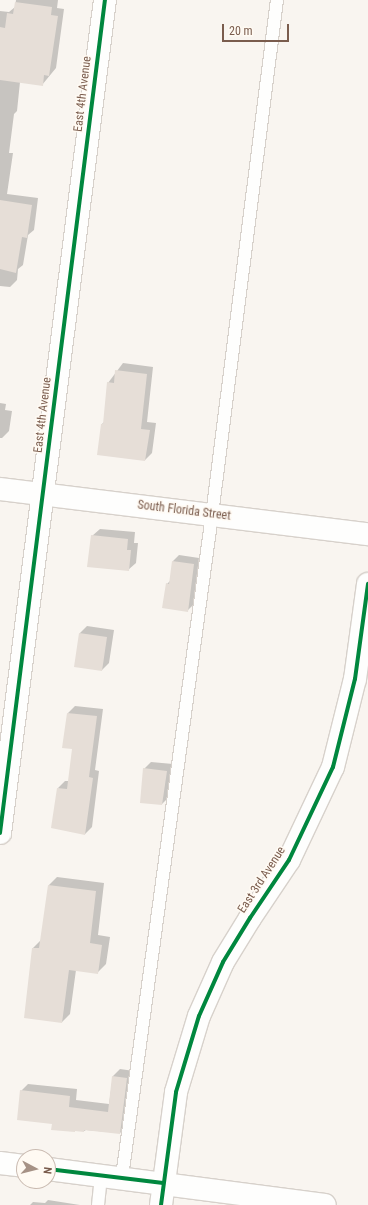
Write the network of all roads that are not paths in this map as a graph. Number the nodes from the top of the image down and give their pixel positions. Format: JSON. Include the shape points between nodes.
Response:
{"nodes":[{"id":1,"x":105,"y":0,"type":"edge"},
{"id":2,"x":277,"y":0,"type":"edge"},
{"id":3,"x":0,"y":489,"type":"edge"},
{"id":4,"x":44,"y":494,"type":"junction"},
{"id":5,"x":212,"y":515,"type":"junction"},
{"id":6,"x":368,"y":534,"type":"edge"},
{"id":7,"x":368,"y":584,"type":"edge"},
{"id":8,"x":0,"y":833,"type":"edge"},
{"id":9,"x":0,"y":1163,"type":"edge"},
{"id":10,"x":16,"y":1165,"type":"edge"},
{"id":11,"x":56,"y":1170,"type":"edge"},
{"id":12,"x":112,"y":1176,"type":"junction"},
{"id":13,"x":163,"y":1183,"type":"junction"},
{"id":14,"x":98,"y":1205,"type":"edge"},
{"id":15,"x":161,"y":1205,"type":"edge"},
{"id":16,"x":325,"y":1205,"type":"edge"}],
"edges":[{"from":1,"to":4,"type":"street","name":"East 4th Avenue"},
{"from":2,"to":5,"type":"lane"},
{"from":3,"to":4,"type":"street","name":"South Florida Street"},
{"from":4,"to":5,"type":"street","name":"South Florida Street"},
{"from":4,"to":8,"type":"street","name":"East 4th Avenue"},
{"from":5,"to":6,"type":"street","name":"South Florida Street"},
{"from":5,"to":12,"type":"lane"},
{"from":7,"to":13,"type":"street","name":"East 3rd Avenue","via":[[355,679],[333,767],[289,860],[223,962],[199,1016],[176,1092]]},
{"from":9,"to":10,"type":"street"},
{"from":11,"to":12,"type":"street"},
{"from":12,"to":13,"type":"street"},
{"from":12,"to":14,"type":"lane"},
{"from":13,"to":15,"type":"street"},
{"from":13,"to":16,"type":"street"}]}
